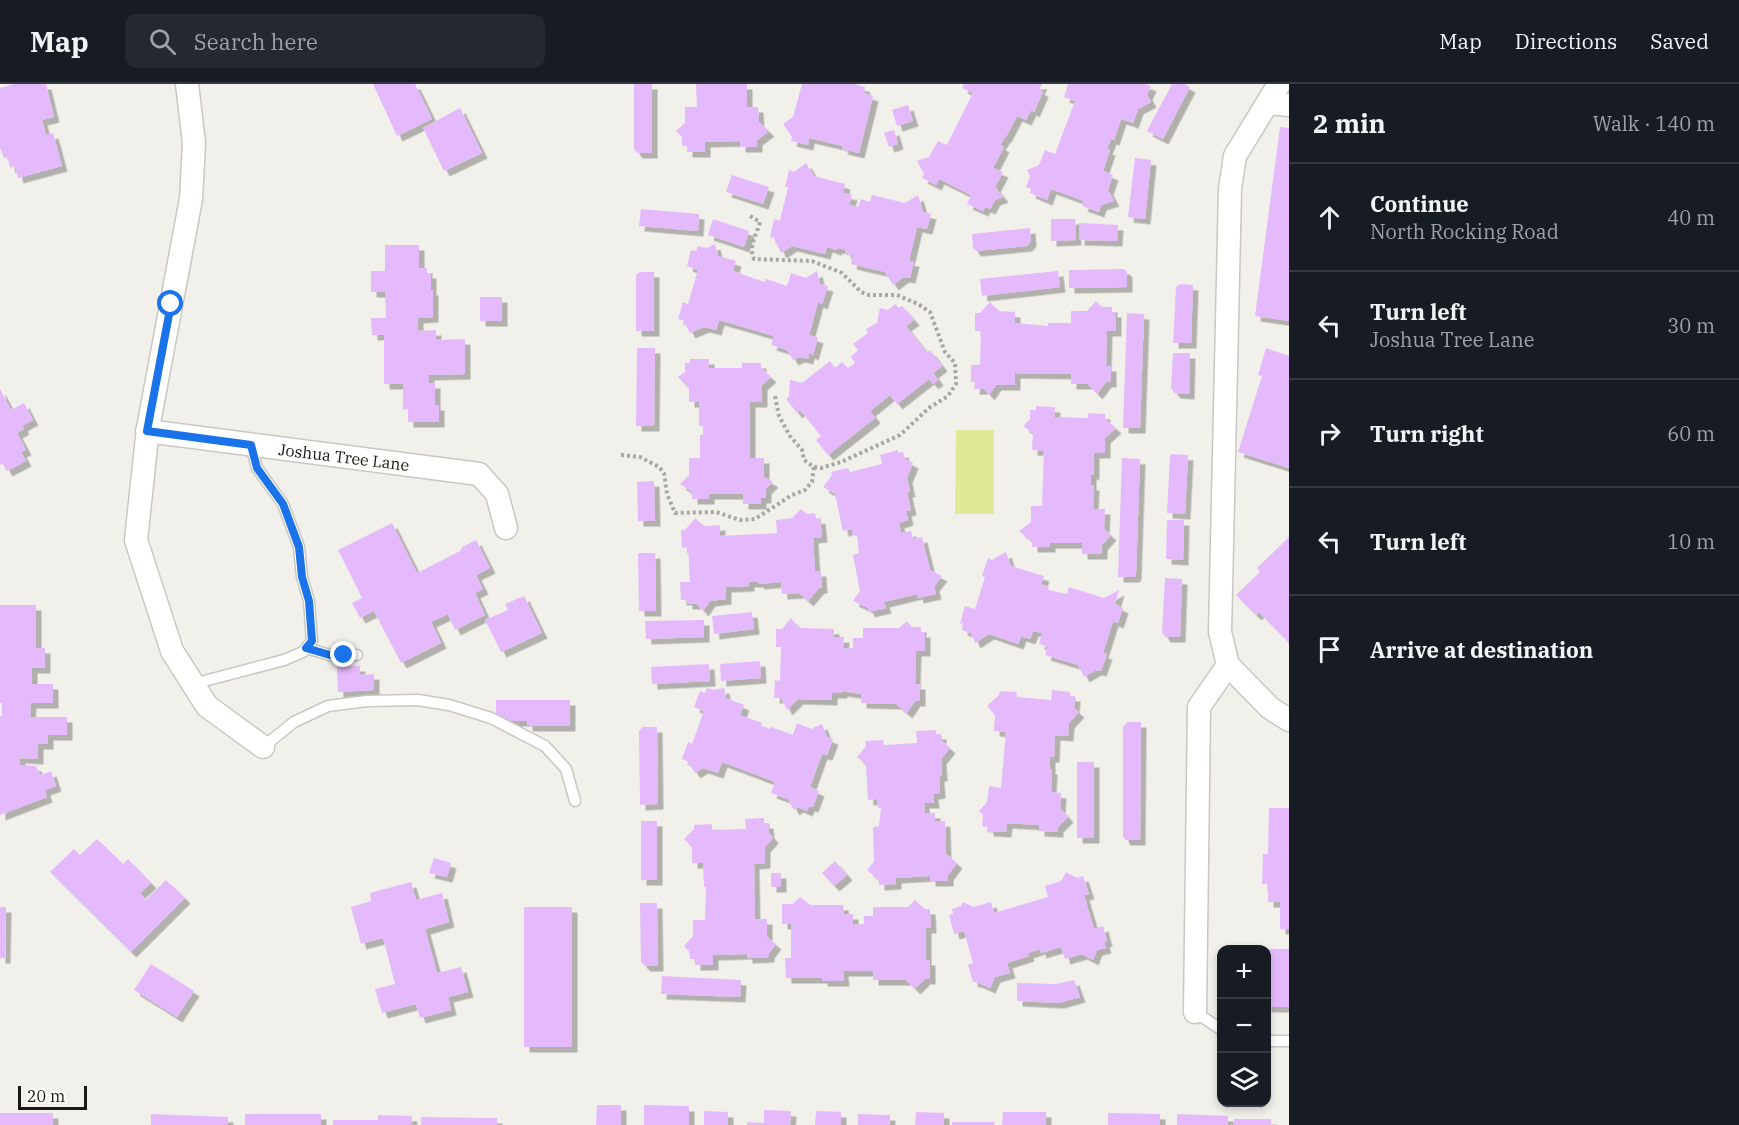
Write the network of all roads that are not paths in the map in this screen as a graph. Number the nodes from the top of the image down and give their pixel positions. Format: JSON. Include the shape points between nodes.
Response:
{"nodes":[{"id":1,"x":187,"y":84,"type":"edge"},
{"id":2,"x":1278,"y":97,"type":"edge"},
{"id":3,"x":147,"y":431,"type":"junction"},
{"id":4,"x":251,"y":445,"type":"junction"},
{"id":5,"x":506,"y":528,"type":"dead end"},
{"id":6,"x":306,"y":648,"type":"junction"},
{"id":7,"x":357,"y":655,"type":"dead end"},
{"id":8,"x":1228,"y":665,"type":"junction"},
{"id":9,"x":193,"y":684,"type":"junction"},
{"id":10,"x":1289,"y":720,"type":"edge"},
{"id":11,"x":263,"y":747,"type":"joint"},
{"id":12,"x":575,"y":801,"type":"dead end"},
{"id":13,"x":1195,"y":1012,"type":"joint"},
{"id":14,"x":1217,"y":1027,"type":"edge"},
{"id":15,"x":1271,"y":1041,"type":"edge"},
{"id":16,"x":1289,"y":1041,"type":"edge"}],
"edges":[{"from":1,"to":3,"type":"street","via":[[194,143],[190,208]]},
{"from":2,"to":8,"type":"street","via":[[1235,156],[1230,189],[1220,632]]},
{"from":3,"to":4,"type":"street","name":"Joshua Tree Lane"},
{"from":3,"to":9,"type":"street","via":[[136,540],[172,651]]},
{"from":4,"to":5,"type":"street","name":"Joshua Tree Lane","via":[[479,474],[497,494]]},
{"from":4,"to":6,"type":"lane","via":[[257,468],[283,504],[299,547],[312,622],[312,641]]},
{"from":6,"to":7,"type":"lane","via":[[330,655]]},
{"from":6,"to":9,"type":"lane","via":[[284,660]]},
{"from":8,"to":10,"type":"street","via":[[1270,708]]},
{"from":8,"to":13,"type":"street","via":[[1199,707]]},
{"from":9,"to":11,"type":"street","via":[[207,706]]},
{"from":11,"to":12,"type":"lane","via":[[294,722],[328,706],[418,700],[449,705],[491,718],[545,746],[566,769]]},
{"from":13,"to":14,"type":"lane"},
{"from":15,"to":16,"type":"lane"}]}
